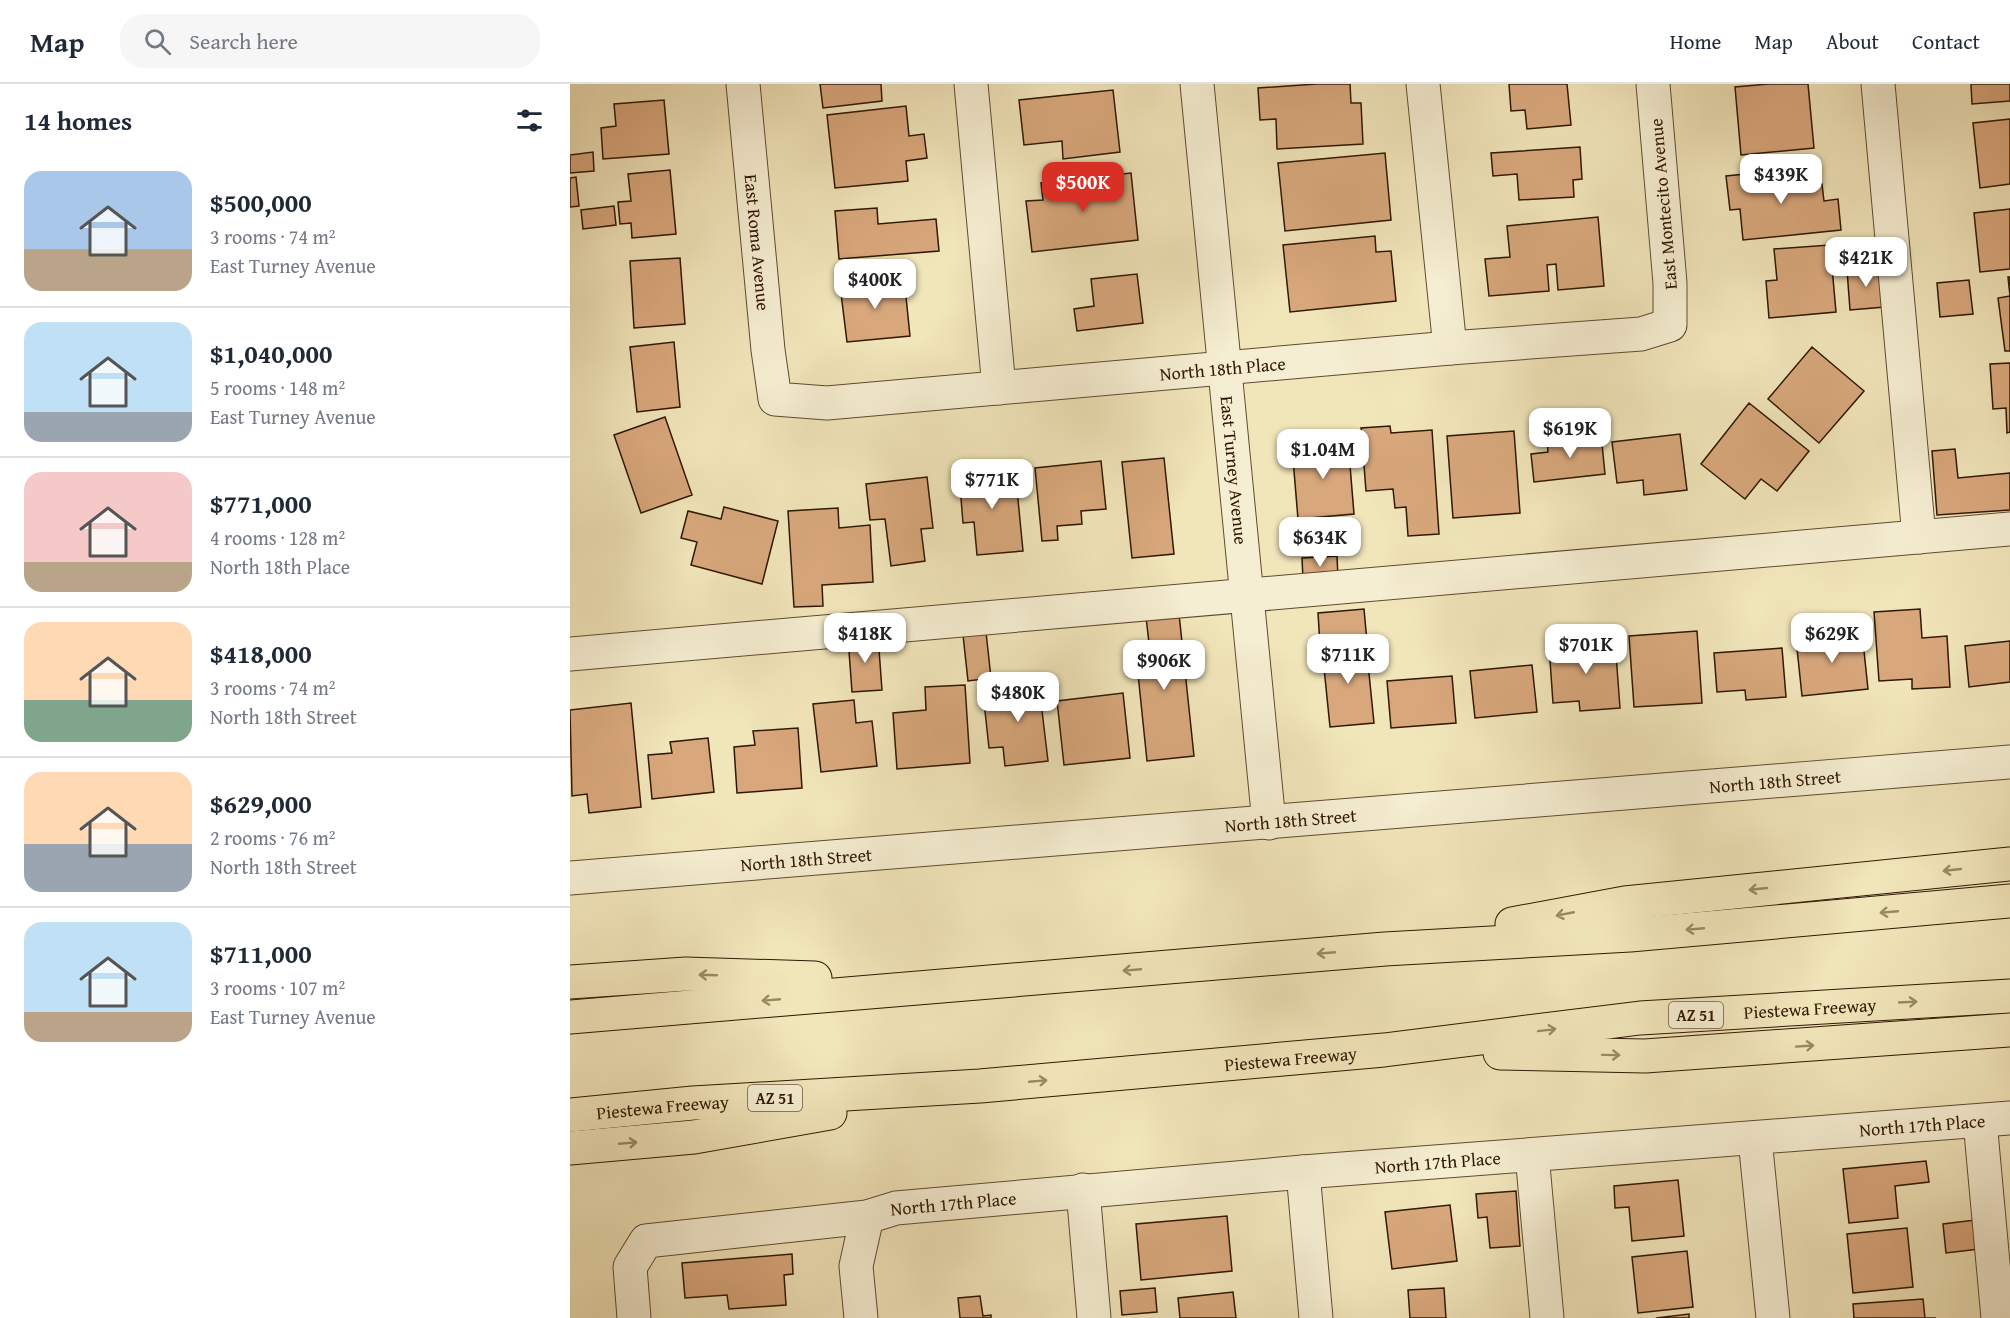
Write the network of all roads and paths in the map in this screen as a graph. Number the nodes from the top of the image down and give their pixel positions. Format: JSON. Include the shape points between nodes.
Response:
{"nodes":[{"id":1,"x":743,"y":84,"type":"edge"},
{"id":2,"x":971,"y":84,"type":"edge"},
{"id":3,"x":1197,"y":84,"type":"edge"},
{"id":4,"x":1423,"y":84,"type":"edge"},
{"id":5,"x":1653,"y":84,"type":"edge"},
{"id":6,"x":1878,"y":84,"type":"edge"},
{"id":7,"x":1670,"y":325,"type":"joint"},
{"id":8,"x":1450,"y":348,"type":"junction"},
{"id":9,"x":1225,"y":367,"type":"junction"},
{"id":10,"x":999,"y":388,"type":"junction"},
{"id":11,"x":775,"y":399,"type":"joint"},
{"id":12,"x":2010,"y":529,"type":"edge"},
{"id":13,"x":1919,"y":537,"type":"junction"},
{"id":14,"x":1247,"y":595,"type":"junction"},
{"id":15,"x":570,"y":651,"type":"edge"},
{"id":16,"x":2010,"y":762,"type":"edge"},
{"id":17,"x":1269,"y":823,"type":"junction"},
{"id":18,"x":2010,"y":864,"type":"edge"},
{"id":19,"x":570,"y":878,"type":"edge"},
{"id":20,"x":2010,"y":901,"type":"edge"},
{"id":21,"x":1384,"y":949,"type":"junction"},
{"id":22,"x":570,"y":982,"type":"edge"},
{"id":23,"x":976,"y":983,"type":"junction"},
{"id":24,"x":2010,"y":996,"type":"edge"},
{"id":25,"x":570,"y":1017,"type":"edge"},
{"id":26,"x":2010,"y":1030,"type":"edge"},
{"id":27,"x":1384,"y":1050,"type":"junction"},
{"id":28,"x":980,"y":1086,"type":"junction"},
{"id":29,"x":570,"y":1115,"type":"edge"},
{"id":30,"x":1995,"y":1119,"type":"edge"},
{"id":31,"x":1755,"y":1139,"type":"junction"},
{"id":32,"x":570,"y":1148,"type":"edge"},
{"id":33,"x":1532,"y":1155,"type":"junction"},
{"id":34,"x":1303,"y":1172,"type":"junction"},
{"id":35,"x":1083,"y":1190,"type":"junction"},
{"id":36,"x":867,"y":1217,"type":"junction"},
{"id":37,"x":634,"y":1318,"type":"edge"},
{"id":38,"x":861,"y":1318,"type":"edge"},
{"id":39,"x":1094,"y":1318,"type":"edge"},
{"id":40,"x":1316,"y":1318,"type":"edge"},
{"id":41,"x":1547,"y":1318,"type":"edge"},
{"id":42,"x":1773,"y":1318,"type":"edge"},
{"id":43,"x":1998,"y":1318,"type":"edge"}],
"edges":[{"from":1,"to":11,"type":"street","name":"East Roma Avenue"},
{"from":2,"to":10,"type":"street"},
{"from":3,"to":9,"type":"street","name":"East Turney Avenue"},
{"from":4,"to":8,"type":"street"},
{"from":5,"to":7,"type":"street","name":"East Montecito Avenue"},
{"from":6,"to":13,"type":"street"},
{"from":7,"to":8,"type":"street","name":"North 18th Place","via":[[1641,334]]},
{"from":8,"to":9,"type":"street","name":"North 18th Place"},
{"from":9,"to":10,"type":"street","name":"North 18th Place"},
{"from":9,"to":14,"type":"street","name":"East Turney Avenue"},
{"from":10,"to":11,"type":"street","name":"North 18th Place","via":[[828,403]]},
{"from":12,"to":13,"type":"street"},
{"from":13,"to":14,"type":"street"},
{"from":14,"to":15,"type":"street"},
{"from":14,"to":17,"type":"street","name":"East Turney Avenue"},
{"from":16,"to":17,"type":"street","name":"North 18th Street"},
{"from":17,"to":19,"type":"street","name":"North 18th Street"},
{"from":18,"to":21,"type":"highway","one_way":true,"via":[[1625,903]]},
{"from":20,"to":21,"type":"highway","one_way":true,"via":[[1630,935]]},
{"from":21,"to":23,"type":"highway","one_way":true},
{"from":23,"to":22,"type":"highway","one_way":true,"via":[[686,974]]},
{"from":23,"to":25,"type":"highway","one_way":true},
{"from":27,"to":24,"type":"highway","name":"Piestewa Freeway","number":"AZ 51","one_way":true,"via":[[1641,1018]]},
{"from":27,"to":26,"type":"highway","one_way":true,"via":[[1645,1056]]},
{"from":28,"to":27,"type":"highway","name":"Piestewa Freeway","number":"AZ 51","one_way":true},
{"from":28,"to":29,"type":"highway","name":"Piestewa Freeway","number":"AZ 51","via":[[693,1103]]},
{"from":32,"to":28,"type":"highway","one_way":true,"via":[[694,1137]]},
{"from":30,"to":31,"type":"street","name":"North 17th Place"},
{"from":30,"to":43,"type":"street"},
{"from":31,"to":33,"type":"street","name":"North 17th Place"},
{"from":31,"to":42,"type":"street"},
{"from":33,"to":34,"type":"street","name":"North 17th Place"},
{"from":33,"to":41,"type":"street"},
{"from":34,"to":35,"type":"street","name":"North 17th Place"},
{"from":34,"to":40,"type":"street"},
{"from":35,"to":36,"type":"street","name":"North 17th Place","via":[[896,1208]]},
{"from":35,"to":39,"type":"street"},
{"from":36,"to":37,"type":"street","name":"North 17th Place","via":[[646,1241],[630,1267]]},
{"from":36,"to":38,"type":"street","via":[[856,1266]]}]}
